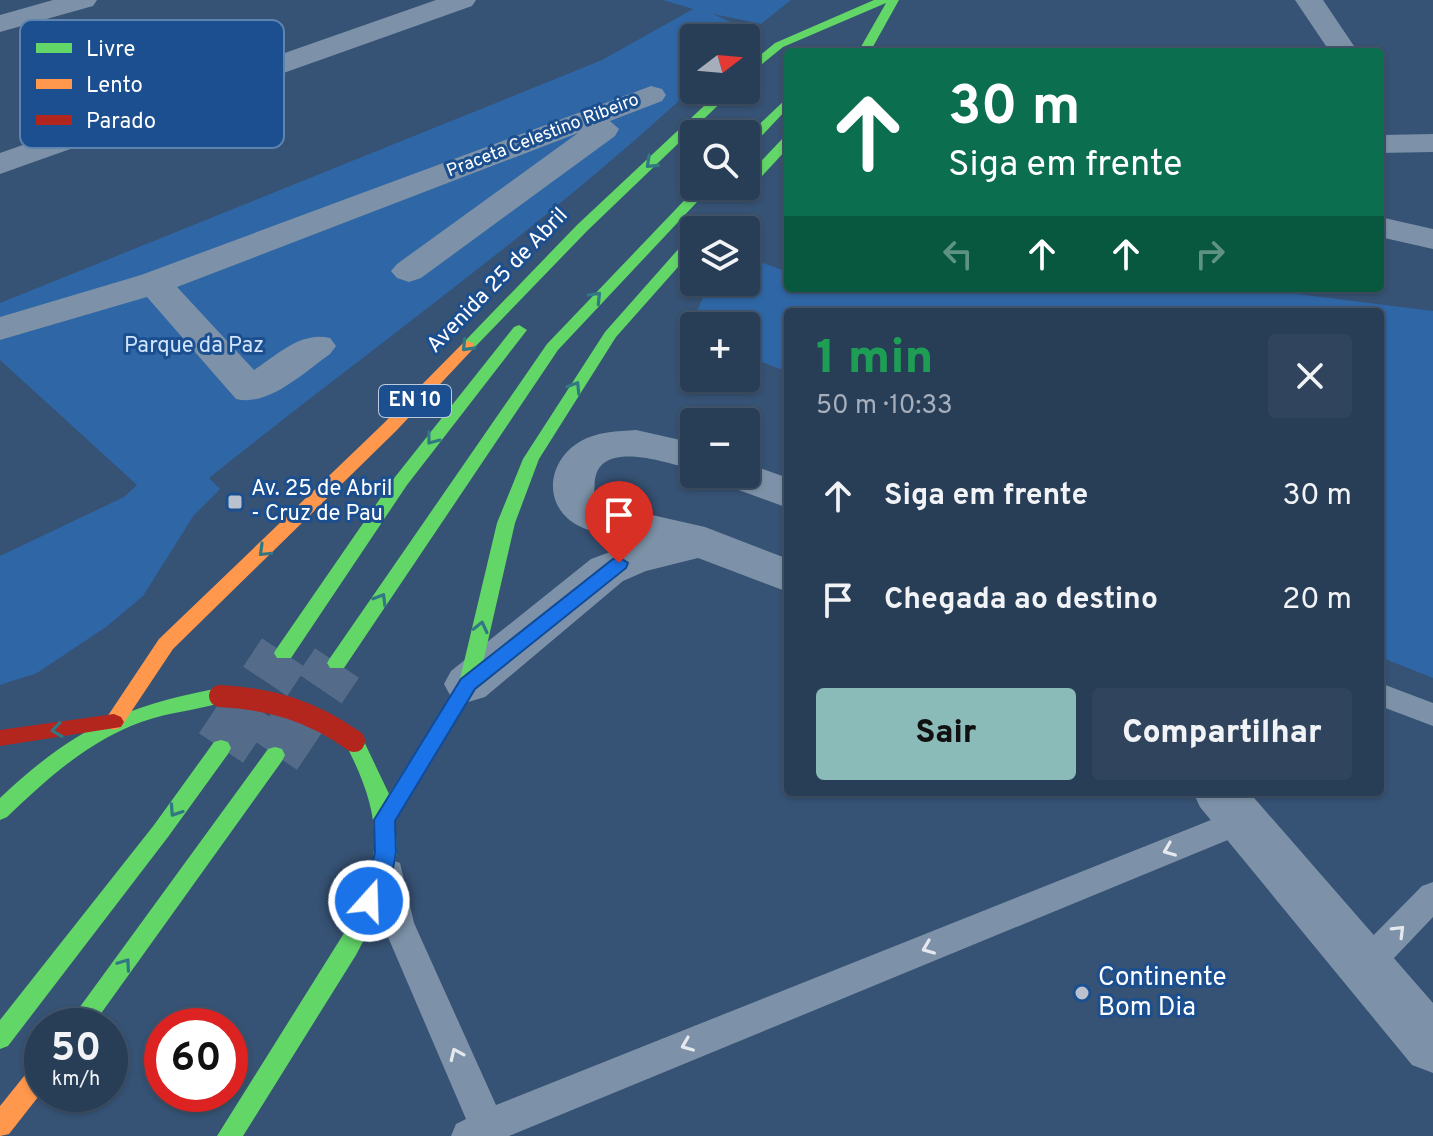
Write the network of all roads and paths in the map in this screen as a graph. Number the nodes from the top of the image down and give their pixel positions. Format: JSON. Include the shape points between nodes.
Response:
{"nodes":[{"id":1,"x":83,"y":0,"type":"edge"},
{"id":2,"x":462,"y":0,"type":"edge"},
{"id":3,"x":889,"y":0,"type":"edge"},
{"id":4,"x":1309,"y":0,"type":"edge"},
{"id":5,"x":0,"y":24,"type":"edge"},
{"id":6,"x":848,"y":42,"type":"dead end"},
{"id":7,"x":818,"y":48,"type":"edge"},
{"id":8,"x":866,"y":48,"type":"edge"},
{"id":9,"x":1341,"y":48,"type":"edge"},
{"id":10,"x":760,"y":61,"type":"edge"},
{"id":11,"x":284,"y":63,"type":"edge"},
{"id":12,"x":713,"y":104,"type":"edge"},
{"id":13,"x":784,"y":105,"type":"edge"},
{"id":14,"x":760,"y":130,"type":"edge"},
{"id":15,"x":784,"y":145,"type":"edge"},
{"id":16,"x":45,"y":148,"type":"edge"},
{"id":17,"x":0,"y":164,"type":"edge"},
{"id":18,"x":760,"y":170,"type":"edge"},
{"id":19,"x":692,"y":200,"type":"edge"},
{"id":20,"x":1384,"y":228,"type":"edge"},
{"id":21,"x":1433,"y":239,"type":"edge"},
{"id":22,"x":680,"y":256,"type":"edge"},
{"id":23,"x":409,"y":271,"type":"dead end"},
{"id":24,"x":154,"y":283,"type":"junction"},
{"id":25,"x":535,"y":313,"type":"dead end"},
{"id":26,"x":0,"y":329,"type":"edge"},
{"id":27,"x":317,"y":346,"type":"dead end"},
{"id":28,"x":680,"y":452,"type":"edge"},
{"id":29,"x":760,"y":483,"type":"edge"},
{"id":30,"x":784,"y":492,"type":"edge"},
{"id":31,"x":704,"y":542,"type":"junction"},
{"id":32,"x":784,"y":574,"type":"edge"},
{"id":33,"x":284,"y":653,"type":"tunnel mouth"},
{"id":34,"x":337,"y":663,"type":"tunnel mouth"},
{"id":35,"x":468,"y":684,"type":"junction"},
{"id":36,"x":1384,"y":696,"type":"edge"},
{"id":37,"x":1433,"y":715,"type":"edge"},
{"id":38,"x":114,"y":722,"type":"junction"},
{"id":39,"x":0,"y":738,"type":"edge"},
{"id":40,"x":221,"y":748,"type":"tunnel mouth"},
{"id":41,"x":275,"y":755,"type":"tunnel mouth"},
{"id":42,"x":1230,"y":806,"type":"edge"},
{"id":43,"x":0,"y":811,"type":"edge"},
{"id":44,"x":385,"y":836,"type":"junction"},
{"id":45,"x":1433,"y":896,"type":"edge"},
{"id":46,"x":1365,"y":966,"type":"junction"},
{"id":47,"x":91,"y":1008,"type":"edge"},
{"id":48,"x":0,"y":1038,"type":"edge"},
{"id":49,"x":1433,"y":1046,"type":"edge"},
{"id":50,"x":24,"y":1095,"type":"edge"},
{"id":51,"x":0,"y":1125,"type":"edge"},
{"id":52,"x":483,"y":1133,"type":"edge"},
{"id":53,"x":229,"y":1136,"type":"edge"}],
"edges":[{"from":1,"to":5,"type":"street"},
{"from":2,"to":11,"type":"street"},
{"from":3,"to":6,"type":"main road"},
{"from":3,"to":7,"type":"main road"},
{"from":3,"to":8,"type":"main road"},
{"from":3,"to":10,"type":"main road","via":[[779,45]]},
{"from":4,"to":9,"type":"street"},
{"from":12,"to":38,"type":"main road","name":"Avenida 25 de Abril","number":"EN 10","one_way":true,"via":[[166,644]]},
{"from":13,"to":14,"type":"main road"},
{"from":15,"to":18,"type":"main road"},
{"from":16,"to":17,"type":"street"},
{"from":34,"to":19,"type":"main road","one_way":true,"via":[[552,347]]},
{"from":20,"to":21,"type":"street"},
{"from":35,"to":22,"type":"main road","one_way":true,"via":[[506,523],[531,459],[610,335]]},
{"from":23,"to":24,"type":"street","name":"Praceta Celestino Ribeiro","via":[[651,95]]},
{"from":24,"to":26,"type":"street","name":"Praceta Celestino Ribeiro"},
{"from":24,"to":27,"type":"street","via":[[250,390]]},
{"from":25,"to":33,"type":"main road","number":"EN 10","one_way":true,"via":[[401,481]]},
{"from":28,"to":31,"type":"street","via":[[645,443],[592,452],[575,472],[573,498],[594,516]]},
{"from":29,"to":30,"type":"street"},
{"from":31,"to":32,"type":"street"},
{"from":31,"to":35,"type":"street","via":[[663,549],[607,570]]},
{"from":35,"to":44,"type":"main road"},
{"from":36,"to":37,"type":"lane"},
{"from":38,"to":39,"type":"main road","number":"EN 10","one_way":true},
{"from":38,"to":43,"type":"main road","name":"Avenida 25 de Abril","number":"EN 10","via":[[71,747]]},
{"from":38,"to":44,"type":"main road","name":"Avenida 25 de Abril","number":"EN 10","bridge":true,"via":[[220,696],[279,699],[321,716],[354,741],[369,767]]},
{"from":40,"to":48,"type":"main road","one_way":true},
{"from":47,"to":41,"type":"main road","one_way":true},
{"from":42,"to":46,"type":"street"},
{"from":42,"to":52,"type":"lane","one_way":true},
{"from":52,"to":44,"type":"lane","one_way":true,"via":[[398,923]]},
{"from":44,"to":53,"type":"main road","via":[[380,880],[348,943]]},
{"from":46,"to":45,"type":"lane","one_way":true},
{"from":46,"to":49,"type":"street"},
{"from":50,"to":51,"type":"main road"}]}
